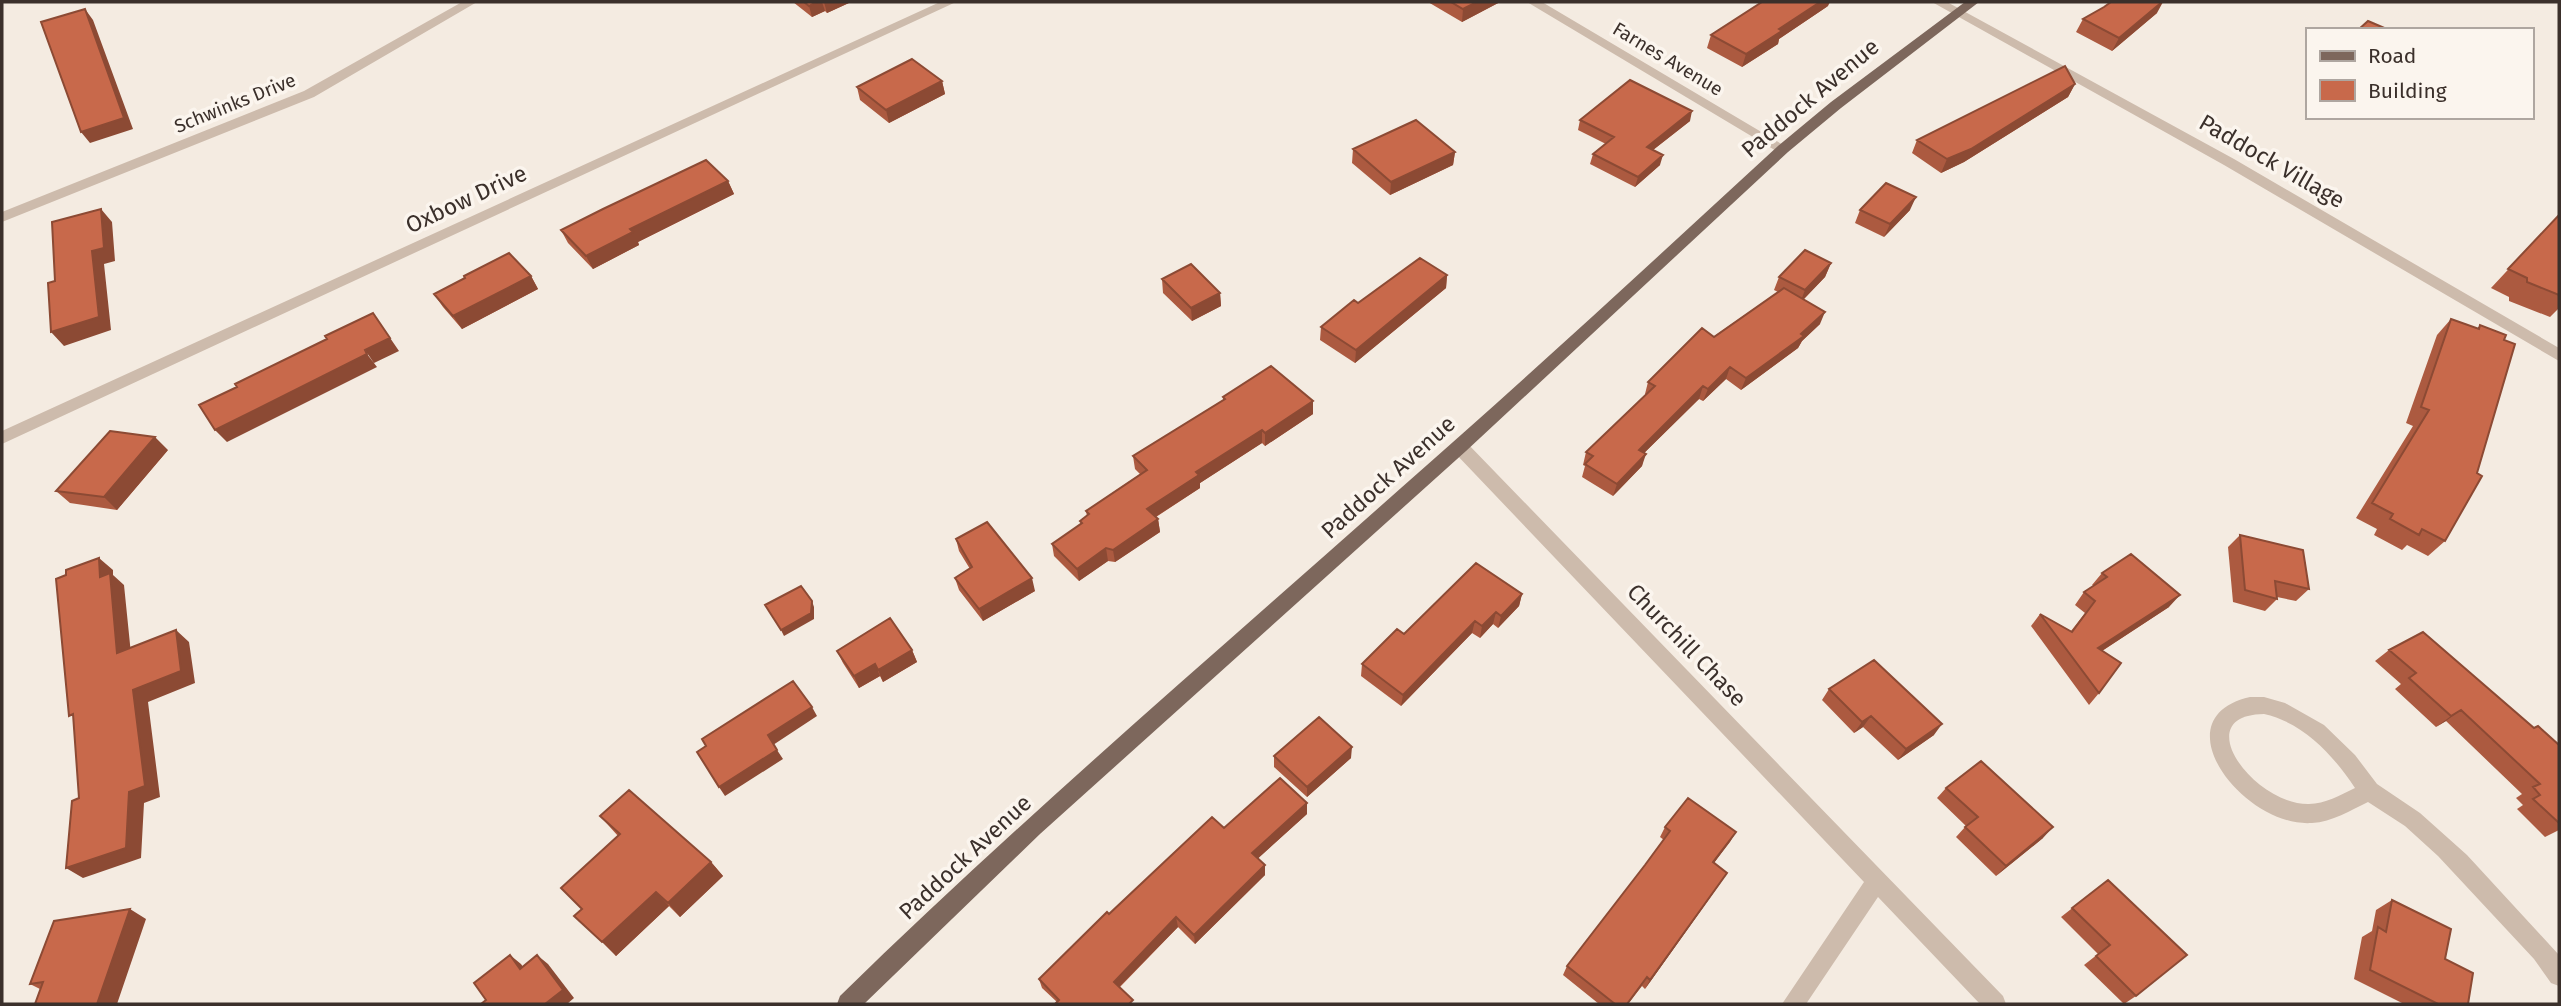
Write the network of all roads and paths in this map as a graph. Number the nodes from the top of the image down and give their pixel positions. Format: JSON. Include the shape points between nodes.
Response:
{"nodes":[{"id":1,"x":471,"y":2,"type":"edge"},
{"id":2,"x":950,"y":2,"type":"edge"},
{"id":3,"x":1533,"y":2,"type":"edge"},
{"id":4,"x":1938,"y":2,"type":"edge"},
{"id":5,"x":1966,"y":7,"type":"edge"},
{"id":6,"x":1783,"y":149,"type":"junction"},
{"id":7,"x":2,"y":217,"type":"edge"},
{"id":8,"x":2559,"y":355,"type":"edge"},
{"id":9,"x":2,"y":438,"type":"edge"},
{"id":10,"x":1460,"y":446,"type":"junction"},
{"id":11,"x":2369,"y":791,"type":"junction"},
{"id":12,"x":1877,"y":881,"type":"junction"},
{"id":13,"x":2559,"y":975,"type":"edge"},
{"id":14,"x":848,"y":1004,"type":"edge"},
{"id":15,"x":1793,"y":1004,"type":"edge"},
{"id":16,"x":1995,"y":1004,"type":"edge"}],
"edges":[{"from":1,"to":7,"type":"street","name":"Schwinks Drive","via":[[309,94]]},
{"from":2,"to":9,"type":"street","name":"Oxbow Drive"},
{"from":3,"to":6,"type":"street","name":"Farnes Avenue"},
{"from":4,"to":5,"type":"street","name":"Paddock Village"},
{"from":5,"to":6,"type":"main road","name":"Paddock Avenue"},
{"from":5,"to":8,"type":"street","name":"Paddock Village"},
{"from":6,"to":10,"type":"main road","name":"Paddock Avenue"},
{"from":10,"to":12,"type":"street","name":"Churchill Chase"},
{"from":10,"to":14,"type":"main road","name":"Paddock Avenue","via":[[1147,721]]},
{"from":11,"to":11,"type":"street","via":[[2329,743],[2303,721],[2278,709],[2246,706],[2229,715],[2224,724],[2220,740],[2225,758],[2249,790],[2270,803],[2311,814]]},
{"from":11,"to":13,"type":"street","via":[[2417,822],[2493,897]]},
{"from":12,"to":15,"type":"street"},
{"from":12,"to":16,"type":"street","name":"Churchill Chase"}]}
